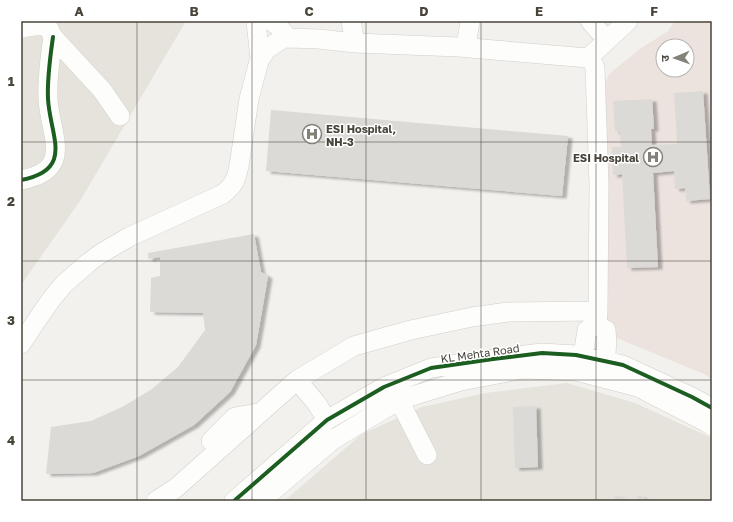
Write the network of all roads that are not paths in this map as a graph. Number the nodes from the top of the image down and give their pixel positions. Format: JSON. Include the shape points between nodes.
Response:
{"nodes":[{"id":1,"x":256,"y":21,"type":"edge"},
{"id":2,"x":271,"y":21,"type":"edge"},
{"id":3,"x":351,"y":21,"type":"edge"},
{"id":4,"x":470,"y":21,"type":"edge"},
{"id":5,"x":590,"y":21,"type":"edge"},
{"id":6,"x":628,"y":21,"type":"edge"},
{"id":7,"x":48,"y":27,"type":"edge"},
{"id":8,"x":21,"y":28,"type":"edge"},
{"id":9,"x":288,"y":38,"type":"junction"},
{"id":10,"x":606,"y":40,"type":"junction"},
{"id":11,"x":354,"y":43,"type":"junction"},
{"id":12,"x":466,"y":47,"type":"junction"},
{"id":13,"x":588,"y":58,"type":"junction"},
{"id":14,"x":260,"y":59,"type":"junction"},
{"id":15,"x":120,"y":116,"type":"dead end"},
{"id":16,"x":21,"y":180,"type":"edge"},
{"id":17,"x":597,"y":318,"type":"junction"},
{"id":18,"x":21,"y":344,"type":"edge"},
{"id":19,"x":583,"y":356,"type":"junction"},
{"id":20,"x":605,"y":361,"type":"junction"},
{"id":21,"x":297,"y":380,"type":"junction"},
{"id":22,"x":399,"y":400,"type":"junction"},
{"id":23,"x":712,"y":408,"type":"edge"},
{"id":24,"x":327,"y":420,"type":"junction"},
{"id":25,"x":712,"y":426,"type":"edge"},
{"id":26,"x":427,"y":455,"type":"dead end"},
{"id":27,"x":156,"y":501,"type":"edge"},
{"id":28,"x":234,"y":501,"type":"edge"},
{"id":29,"x":261,"y":501,"type":"edge"}],
"edges":[{"from":1,"to":14,"type":"street"},
{"from":2,"to":9,"type":"street"},
{"from":3,"to":11,"type":"street"},
{"from":4,"to":12,"type":"street"},
{"from":5,"to":10,"type":"street"},
{"from":6,"to":10,"type":"street"},
{"from":7,"to":8,"type":"street"},
{"from":7,"to":15,"type":"street","via":[[102,90]]},
{"from":7,"to":16,"type":"street","via":[[48,92],[56,154],[47,170],[40,175]]},
{"from":9,"to":11,"type":"street"},
{"from":9,"to":14,"type":"street","via":[[267,49]]},
{"from":10,"to":13,"type":"street"},
{"from":11,"to":12,"type":"street"},
{"from":12,"to":13,"type":"street"},
{"from":13,"to":17,"type":"street","via":[[595,68],[599,184]]},
{"from":14,"to":18,"type":"street","via":[[249,99],[234,184],[223,194],[129,237],[88,263],[53,297]]},
{"from":17,"to":19,"type":"street","via":[[587,330]]},
{"from":17,"to":20,"type":"street","via":[[606,330]]},
{"from":17,"to":21,"type":"street","via":[[508,312],[472,317],[354,346]]},
{"from":19,"to":20,"type":"street","name":"KL Mehta Road"},
{"from":19,"to":24,"type":"street","name":"KL Mehta Road","via":[[542,353],[431,368],[384,387]]},
{"from":20,"to":23,"type":"street","name":"KL Mehta Road","via":[[623,365],[692,396]]},
{"from":21,"to":24,"type":"street"},
{"from":21,"to":27,"type":"street","via":[[260,413],[235,417],[206,446],[205,462],[176,488]]},
{"from":22,"to":25,"type":"street","name":"KL Mehta Road","via":[[461,381],[523,369],[576,371],[638,387]]},
{"from":22,"to":26,"type":"street"},
{"from":22,"to":29,"type":"street","name":"KL Mehta Road","via":[[334,438]]},
{"from":24,"to":28,"type":"street","name":"KL Mehta Road"}]}
